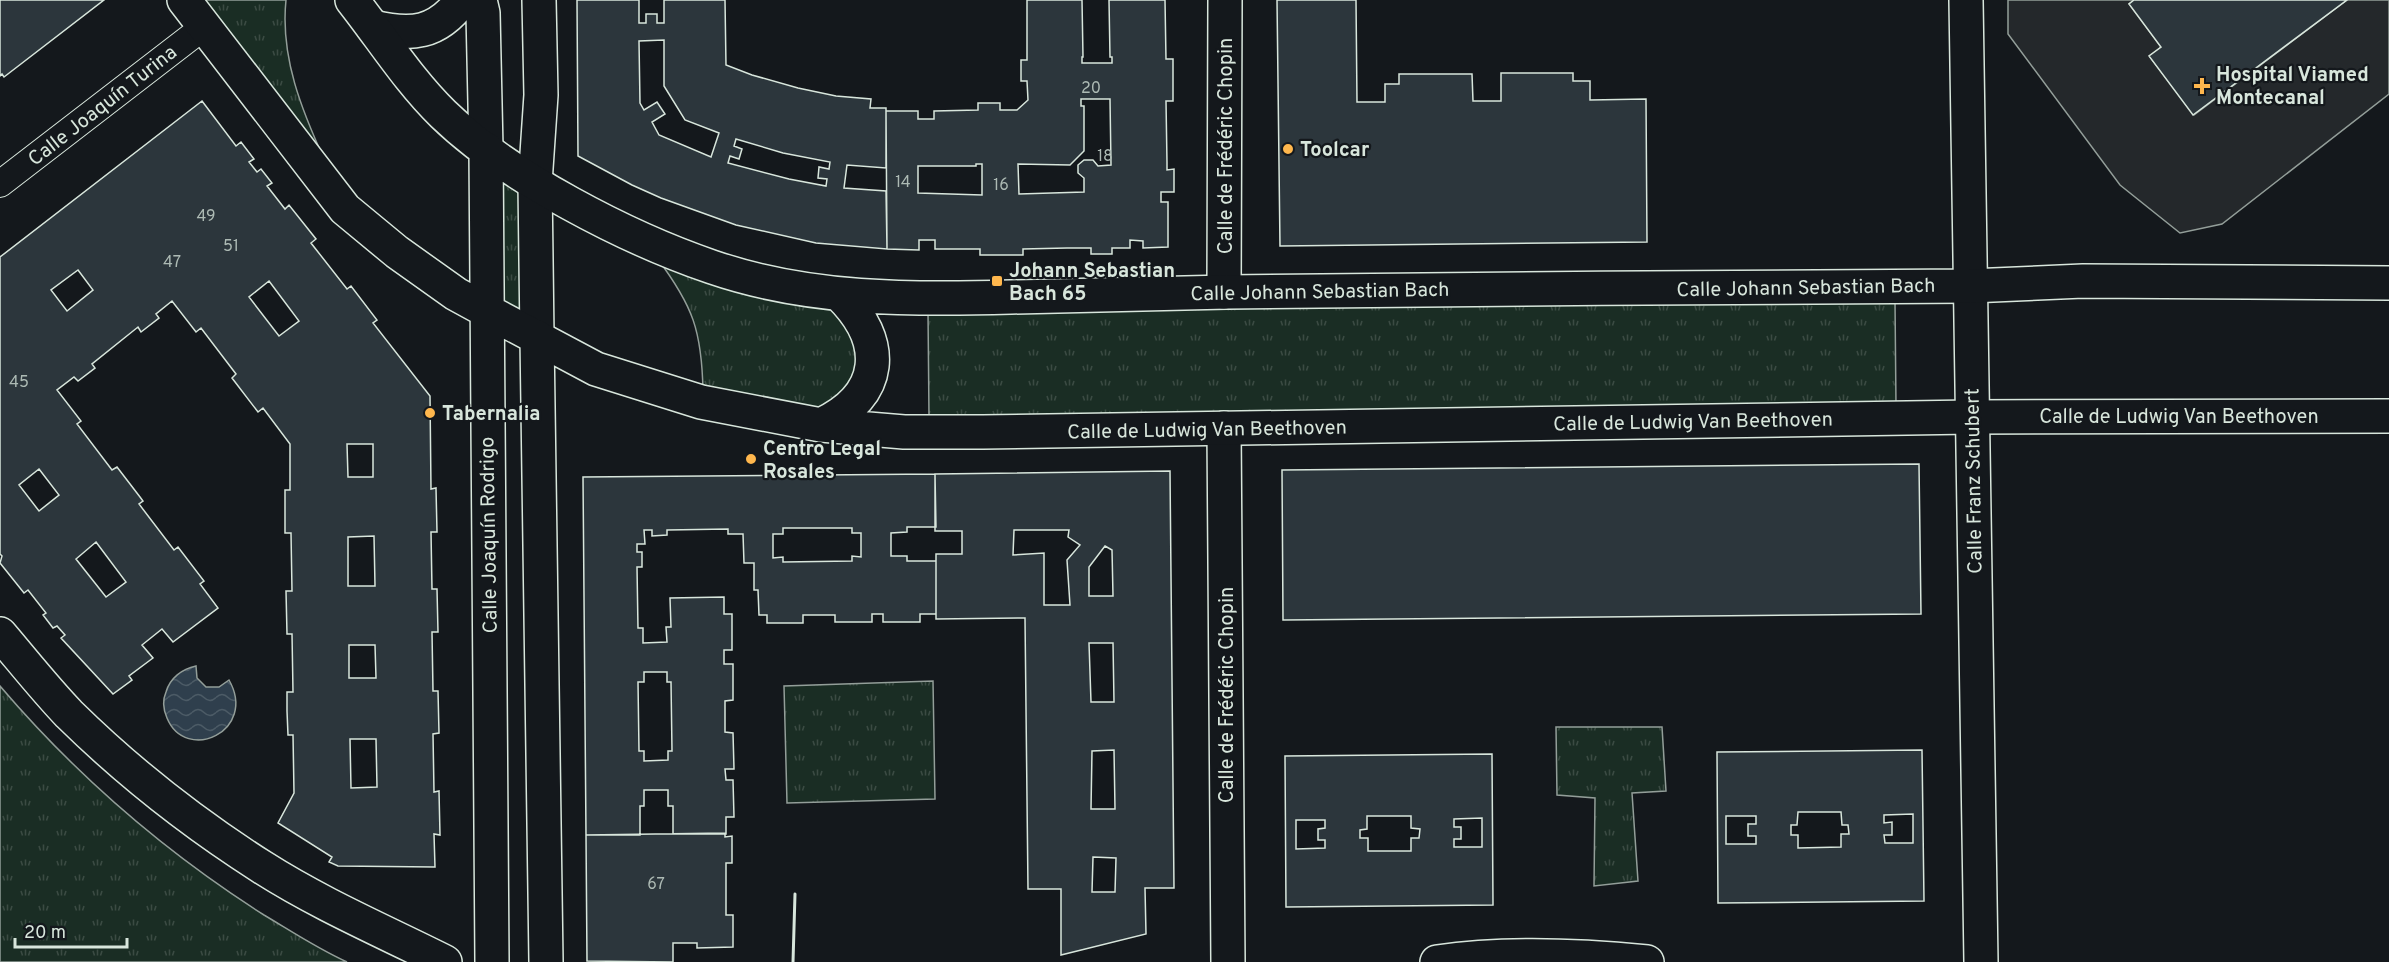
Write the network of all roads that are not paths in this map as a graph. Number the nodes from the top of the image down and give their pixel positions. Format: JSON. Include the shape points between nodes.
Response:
{"nodes":[{"id":1,"x":184,"y":0,"type":"edge"},
{"id":2,"x":352,"y":0,"type":"edge"},
{"id":3,"x":462,"y":0,"type":"edge"},
{"id":4,"x":480,"y":0,"type":"edge"},
{"id":5,"x":539,"y":0,"type":"edge"},
{"id":6,"x":1225,"y":0,"type":"edge"},
{"id":7,"x":1966,"y":0,"type":"edge"},
{"id":8,"x":205,"y":26,"type":"junction"},
{"id":9,"x":373,"y":27,"type":"junction"},
{"id":10,"x":486,"y":150,"type":"junction"},
{"id":11,"x":535,"y":183,"type":"junction"},
{"id":12,"x":0,"y":184,"type":"edge"},
{"id":13,"x":2389,"y":283,"type":"edge"},
{"id":14,"x":1970,"y":286,"type":"junction"},
{"id":15,"x":1224,"y":292,"type":"junction"},
{"id":16,"x":839,"y":294,"type":"junction"},
{"id":17,"x":489,"y":312,"type":"junction"},
{"id":18,"x":537,"y":338,"type":"junction"},
{"id":19,"x":2389,"y":416,"type":"edge"},
{"id":20,"x":1972,"y":417,"type":"junction"},
{"id":21,"x":821,"y":425,"type":"junction"},
{"id":22,"x":1224,"y":428,"type":"junction"},
{"id":23,"x":0,"y":634,"type":"edge"},
{"id":24,"x":445,"y":962,"type":"edge"},
{"id":25,"x":492,"y":962,"type":"edge"},
{"id":26,"x":546,"y":962,"type":"edge"},
{"id":27,"x":1228,"y":962,"type":"edge"},
{"id":28,"x":1437,"y":962,"type":"edge"},
{"id":29,"x":1647,"y":962,"type":"edge"},
{"id":30,"x":1981,"y":962,"type":"edge"}],
"edges":[{"from":1,"to":8,"type":"street","name":"Calle de Ludwig Van Beethoven"},
{"from":2,"to":9,"type":"street","name":"Calle Johann Sebastian Bach"},
{"from":3,"to":9,"type":"street","via":[[442,22],[417,32]]},
{"from":4,"to":10,"type":"street","name":"Calle Joaquín Rodrigo"},
{"from":5,"to":11,"type":"street","via":[[541,94]]},
{"from":6,"to":15,"type":"street","name":"Calle de Frédéric Chopin"},
{"from":7,"to":14,"type":"street","name":"Calle Franz Schubert"},
{"from":8,"to":12,"type":"street","name":"Calle Joaquín Turina"},
{"from":8,"to":17,"type":"street","name":"Calle de Ludwig Van Beethoven","via":[[345,209],[397,252]]},
{"from":9,"to":10,"type":"street","name":"Calle Johann Sebastian Bach","via":[[434,105]]},
{"from":10,"to":11,"type":"street","name":"Calle Johann Sebastian Bach"},
{"from":10,"to":17,"type":"street","name":"Calle Joaquín Rodrigo"},
{"from":11,"to":16,"type":"street","name":"Calle Johann Sebastian Bach","via":[[664,249],[714,268],[752,279]]},
{"from":11,"to":18,"type":"street"},
{"from":13,"to":14,"type":"street","name":"Calle Johann Sebastian Bach","via":[[2083,281]]},
{"from":14,"to":15,"type":"street","name":"Calle Johann Sebastian Bach"},
{"from":14,"to":20,"type":"street","name":"Calle Franz Schubert"},
{"from":15,"to":16,"type":"street","name":"Calle Johann Sebastian Bach","via":[[900,299]]},
{"from":16,"to":21,"type":"street","via":[[865,324],[873,354],[872,369],[867,386],[855,403],[841,416]]},
{"from":17,"to":18,"type":"street","name":"Calle de Ludwig Van Beethoven"},
{"from":17,"to":25,"type":"street","name":"Calle Joaquín Rodrigo"},
{"from":18,"to":21,"type":"street","name":"Calle de Ludwig Van Beethoven","via":[[596,369],[674,395]]},
{"from":18,"to":26,"type":"street"},
{"from":19,"to":20,"type":"street","name":"Calle de Ludwig Van Beethoven"},
{"from":20,"to":22,"type":"street","name":"Calle de Ludwig Van Beethoven"},
{"from":20,"to":30,"type":"street","name":"Calle Franz Schubert"},
{"from":21,"to":22,"type":"street","name":"Calle de Ludwig Van Beethoven","via":[[904,432]]},
{"from":22,"to":27,"type":"street","name":"Calle de Frédéric Chopin"},
{"from":23,"to":24,"type":"street","via":[[69,714],[129,769],[206,828],[336,909]]},
{"from":28,"to":29,"type":"street","via":[[1523,955]]}]}
